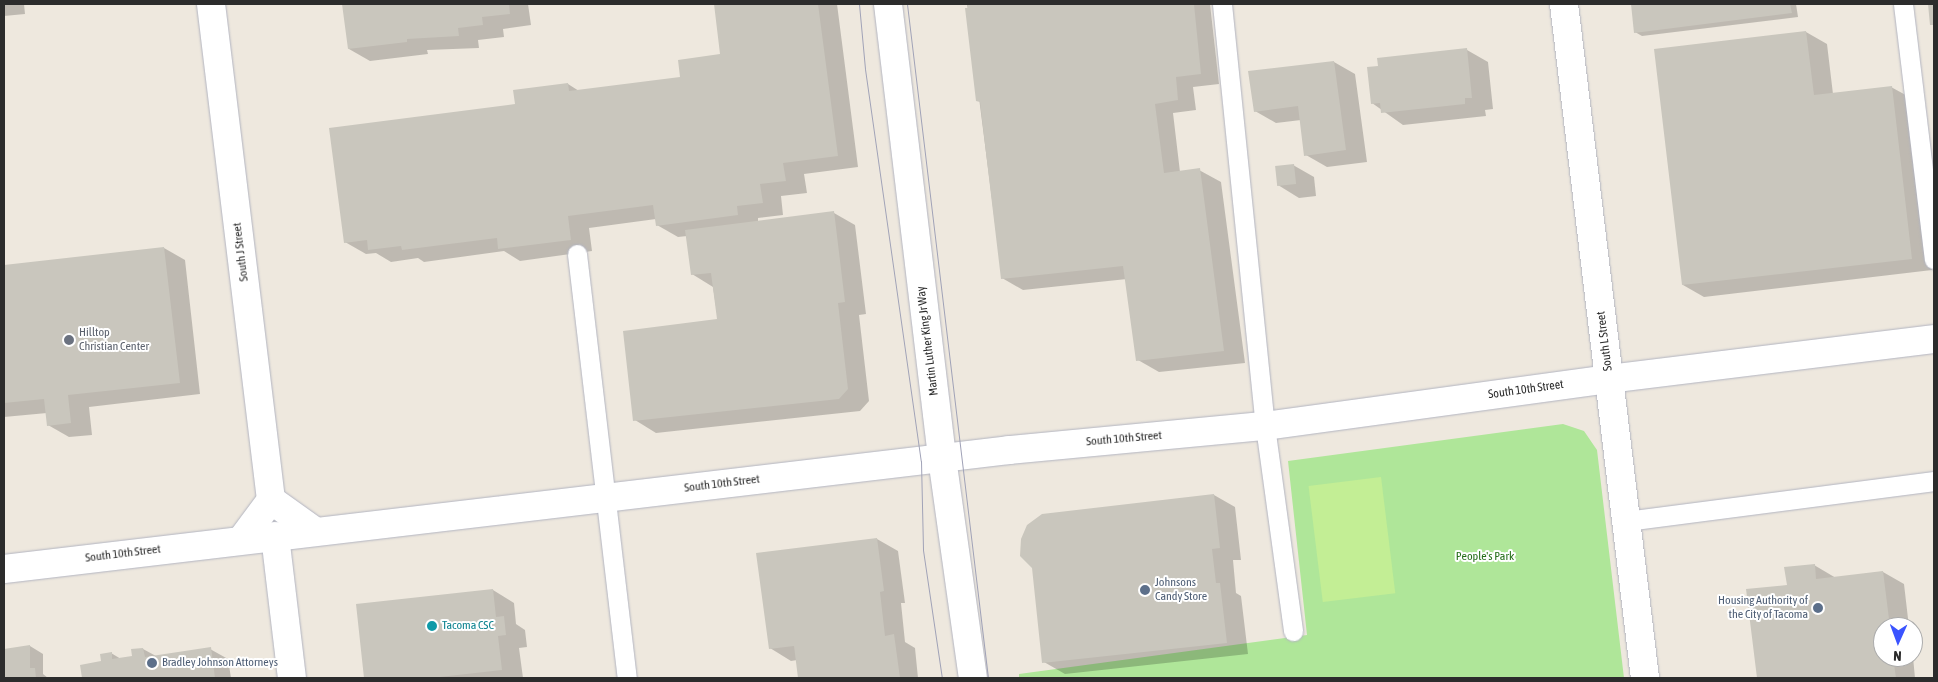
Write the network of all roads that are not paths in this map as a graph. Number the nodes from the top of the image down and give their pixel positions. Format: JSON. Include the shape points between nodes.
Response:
{"nodes":[{"id":1,"x":211,"y":4,"type":"edge"},
{"id":2,"x":888,"y":4,"type":"edge"},
{"id":3,"x":1222,"y":4,"type":"edge"},
{"id":4,"x":1564,"y":4,"type":"edge"},
{"id":5,"x":1903,"y":4,"type":"edge"},
{"id":6,"x":577,"y":254,"type":"dead end"},
{"id":7,"x":1934,"y":258,"type":"edge"},
{"id":8,"x":1934,"y":339,"type":"edge"},
{"id":9,"x":1609,"y":379,"type":"junction"},
{"id":10,"x":1265,"y":426,"type":"junction"},
{"id":11,"x":942,"y":458,"type":"junction"},
{"id":12,"x":1934,"y":480,"type":"edge"},
{"id":13,"x":605,"y":498,"type":"junction"},
{"id":14,"x":271,"y":500,"type":"junction"},
{"id":15,"x":1626,"y":521,"type":"junction"},
{"id":16,"x":314,"y":530,"type":"junction"},
{"id":17,"x":275,"y":536,"type":"junction"},
{"id":18,"x":242,"y":540,"type":"junction"},
{"id":19,"x":4,"y":569,"type":"edge"},
{"id":20,"x":1293,"y":631,"type":"dead end"},
{"id":21,"x":292,"y":678,"type":"edge"},
{"id":22,"x":627,"y":678,"type":"edge"},
{"id":23,"x":973,"y":678,"type":"edge"},
{"id":24,"x":1645,"y":678,"type":"edge"}],
"edges":[{"from":1,"to":14,"type":"street","name":"South J Street"},
{"from":2,"to":11,"type":"street","name":"Martin Luther King Jr Way"},
{"from":3,"to":10,"type":"lane"},
{"from":4,"to":9,"type":"street","name":"South L Street"},
{"from":5,"to":7,"type":"lane"},
{"from":6,"to":13,"type":"lane"},
{"from":8,"to":9,"type":"street","name":"South 10th Street"},
{"from":9,"to":10,"type":"street","name":"South 10th Street"},
{"from":9,"to":15,"type":"street","name":"South L Street"},
{"from":10,"to":11,"type":"street","name":"South 10th Street"},
{"from":10,"to":20,"type":"lane"},
{"from":11,"to":13,"type":"street","name":"South 10th Street"},
{"from":11,"to":23,"type":"street","name":"Martin Luther King Jr Way"},
{"from":12,"to":15,"type":"lane"},
{"from":13,"to":16,"type":"street","name":"South 10th Street"},
{"from":13,"to":22,"type":"lane"},
{"from":14,"to":16,"type":"street"},
{"from":14,"to":18,"type":"street"},
{"from":15,"to":24,"type":"street","name":"South L Street"},
{"from":16,"to":17,"type":"street","name":"South 10th Street"},
{"from":17,"to":18,"type":"street","name":"South 10th Street"},
{"from":17,"to":21,"type":"street"},
{"from":18,"to":19,"type":"street","name":"South 10th Street"}]}
